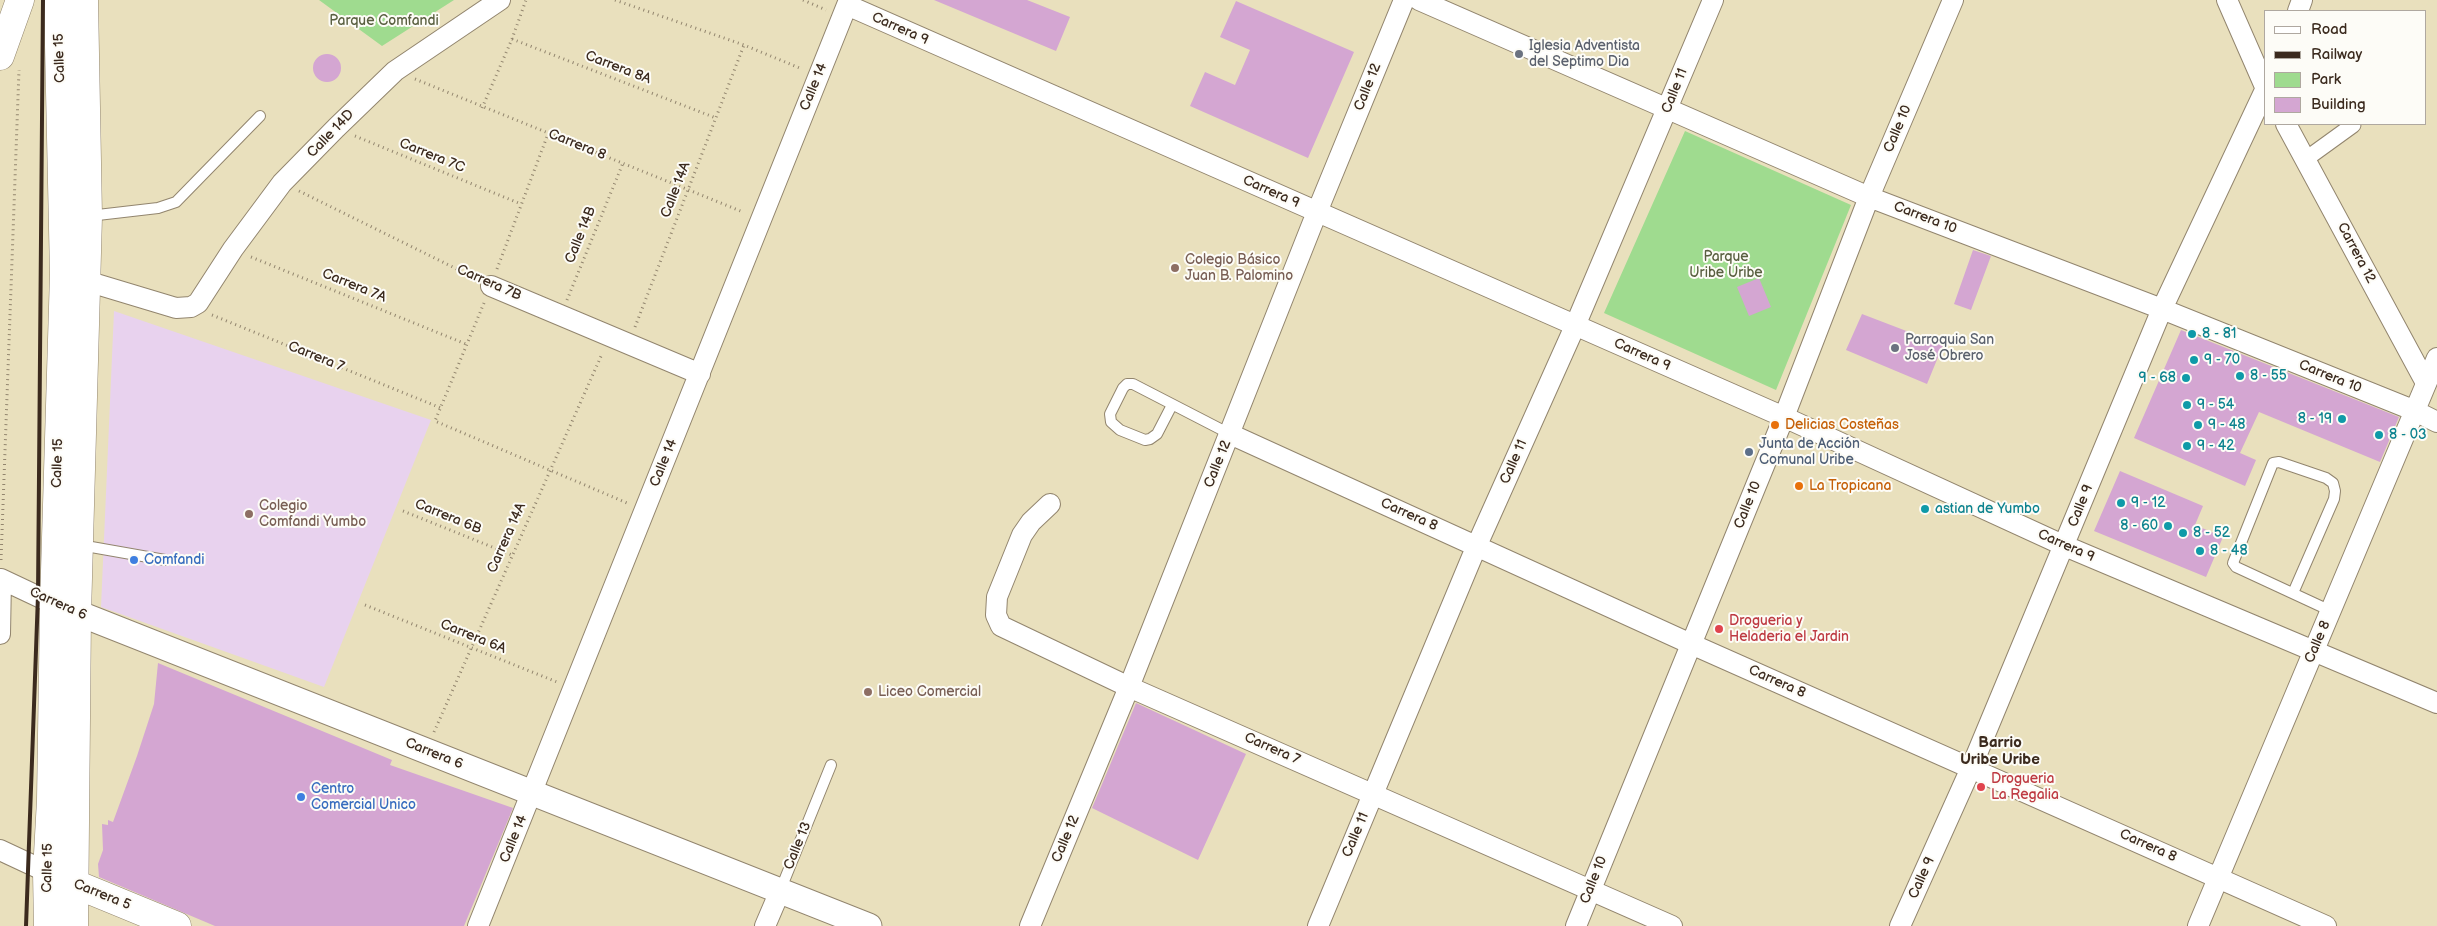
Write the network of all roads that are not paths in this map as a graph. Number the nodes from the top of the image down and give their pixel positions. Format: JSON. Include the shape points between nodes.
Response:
{"nodes":[{"id":1,"x":20,"y":0,"type":"edge"},
{"id":2,"x":58,"y":0,"type":"edge"},
{"id":3,"x":84,"y":0,"type":"edge"},
{"id":4,"x":500,"y":0,"type":"edge"},
{"id":5,"x":1404,"y":0,"type":"edge"},
{"id":6,"x":1419,"y":0,"type":"edge"},
{"id":7,"x":1713,"y":0,"type":"edge"},
{"id":8,"x":1953,"y":0,"type":"edge"},
{"id":9,"x":2227,"y":0,"type":"edge"},
{"id":10,"x":848,"y":3,"type":"edge"},
{"id":11,"x":10,"y":58,"type":"edge"},
{"id":12,"x":2264,"y":83,"type":"edge"},
{"id":13,"x":2264,"y":92,"type":"edge"},
{"id":14,"x":1668,"y":110,"type":"junction"},
{"id":15,"x":260,"y":116,"type":"dead end"},
{"id":16,"x":2287,"y":125,"type":"edge"},
{"id":17,"x":2353,"y":125,"type":"dead end"},
{"id":18,"x":2306,"y":159,"type":"junction"},
{"id":19,"x":1870,"y":196,"type":"junction"},
{"id":20,"x":1317,"y":212,"type":"junction"},
{"id":21,"x":76,"y":214,"type":"junction"},
{"id":22,"x":76,"y":278,"type":"junction"},
{"id":23,"x":491,"y":286,"type":"road end"},
{"id":24,"x":2162,"y":309,"type":"junction"},
{"id":25,"x":1575,"y":326,"type":"junction"},
{"id":26,"x":2437,"y":358,"type":"edge"},
{"id":27,"x":700,"y":374,"type":"junction"},
{"id":28,"x":2426,"y":383,"type":"junction"},
{"id":29,"x":1172,"y":405,"type":"junction"},
{"id":30,"x":2413,"y":410,"type":"junction"},
{"id":31,"x":1784,"y":416,"type":"junction"},
{"id":32,"x":2437,"y":422,"type":"edge"},
{"id":33,"x":1230,"y":434,"type":"junction"},
{"id":34,"x":1050,"y":504,"type":"dead end"},
{"id":35,"x":80,"y":544,"type":"junction"},
{"id":36,"x":1477,"y":546,"type":"junction"},
{"id":37,"x":2065,"y":546,"type":"junction"},
{"id":38,"x":165,"y":560,"type":"dead end"},
{"id":39,"x":0,"y":578,"type":"edge"},
{"id":40,"x":2292,"y":593,"type":"junction"},
{"id":41,"x":66,"y":609,"type":"junction"},
{"id":42,"x":2331,"y":611,"type":"junction"},
{"id":43,"x":0,"y":634,"type":"edge"},
{"id":44,"x":1691,"y":644,"type":"junction"},
{"id":45,"x":2314,"y":651,"type":"junction"},
{"id":46,"x":1129,"y":687,"type":"junction"},
{"id":47,"x":2437,"y":703,"type":"edge"},
{"id":48,"x":831,"y":766,"type":"dead end"},
{"id":49,"x":1971,"y":768,"type":"junction"},
{"id":50,"x":532,"y":793,"type":"junction"},
{"id":51,"x":1373,"y":794,"type":"junction"},
{"id":52,"x":0,"y":850,"type":"edge"},
{"id":53,"x":47,"y":872,"type":"junction"},
{"id":54,"x":2217,"y":878,"type":"junction"},
{"id":55,"x":74,"y":884,"type":"junction"},
{"id":56,"x":780,"y":891,"type":"junction"},
{"id":57,"x":1590,"y":891,"type":"junction"},
{"id":58,"x":48,"y":926,"type":"edge"},
{"id":59,"x":74,"y":926,"type":"edge"},
{"id":60,"x":177,"y":926,"type":"edge"},
{"id":61,"x":478,"y":926,"type":"edge"},
{"id":62,"x":764,"y":926,"type":"edge"},
{"id":63,"x":869,"y":926,"type":"edge"},
{"id":64,"x":1030,"y":926,"type":"edge"},
{"id":65,"x":1318,"y":926,"type":"edge"},
{"id":66,"x":1576,"y":926,"type":"edge"},
{"id":67,"x":1672,"y":926,"type":"edge"},
{"id":68,"x":1900,"y":926,"type":"edge"},
{"id":69,"x":2198,"y":926,"type":"edge"},
{"id":70,"x":2326,"y":926,"type":"edge"}],
"edges":[{"from":1,"to":11,"type":"main road"},
{"from":2,"to":21,"type":"main road","name":"Calle 15"},
{"from":3,"to":21,"type":"main road","name":"Calle 15"},
{"from":4,"to":22,"type":"street","name":"Calle 14D","via":[[395,71],[336,128],[282,183],[194,305],[176,308]]},
{"from":5,"to":20,"type":"street","name":"Calle 12"},
{"from":6,"to":14,"type":"street","name":"Carrera 10"},
{"from":7,"to":14,"type":"street","name":"Calle 11"},
{"from":8,"to":19,"type":"street","name":"Calle 10"},
{"from":9,"to":12,"type":"street"},
{"from":10,"to":20,"type":"street","name":"Carrera 9"},
{"from":10,"to":27,"type":"street","name":"Calle 14"},
{"from":13,"to":24,"type":"street","name":"Calle 9"},
{"from":14,"to":19,"type":"street","name":"Carrera 10"},
{"from":14,"to":25,"type":"street","name":"Calle 11"},
{"from":15,"to":21,"type":"lane","via":[[176,202],[158,208]]},
{"from":16,"to":18,"type":"street","name":"Carrera 12"},
{"from":17,"to":18,"type":"street"},
{"from":18,"to":28,"type":"street","name":"Carrera 12"},
{"from":19,"to":24,"type":"street","name":"Carrera 10"},
{"from":19,"to":31,"type":"street","name":"Calle 10"},
{"from":20,"to":25,"type":"street","name":"Carrera 9"},
{"from":20,"to":33,"type":"street","name":"Calle 12"},
{"from":21,"to":22,"type":"main road","name":"Calle 15"},
{"from":22,"to":35,"type":"main road","name":"Calle 15"},
{"from":22,"to":41,"type":"main road","name":"Calle 15"},
{"from":23,"to":27,"type":"street","name":"Carrera 7B"},
{"from":24,"to":30,"type":"street","name":"Carrera 10"},
{"from":24,"to":37,"type":"street","name":"Calle 9"},
{"from":25,"to":31,"type":"street","name":"Carrera 9"},
{"from":25,"to":36,"type":"street","name":"Calle 11"},
{"from":26,"to":28,"type":"street","name":"Calle 8"},
{"from":27,"to":50,"type":"street","name":"Calle 14"},
{"from":28,"to":30,"type":"street","name":"Calle 8"},
{"from":29,"to":29,"type":"lane","via":[[1157,434],[1150,439],[1120,430],[1111,422],[1110,414],[1127,384],[1133,384]]},
{"from":29,"to":33,"type":"lane"},
{"from":30,"to":32,"type":"street","name":"Carrera 10"},
{"from":30,"to":42,"type":"street","name":"Calle 8"},
{"from":31,"to":37,"type":"street","name":"Carrera 9"},
{"from":31,"to":44,"type":"street","name":"Calle 10"},
{"from":33,"to":36,"type":"street","name":"Carrera 8"},
{"from":33,"to":46,"type":"street","name":"Calle 12"},
{"from":34,"to":46,"type":"street","name":"Carrera 7","via":[[1022,535],[997,597],[996,615],[1001,626],[1012,633]]},
{"from":35,"to":38,"type":"lane"},
{"from":35,"to":41,"type":"main road","name":"Calle 15"},
{"from":36,"to":44,"type":"street","name":"Carrera 8"},
{"from":36,"to":51,"type":"street","name":"Calle 11"},
{"from":37,"to":45,"type":"street","name":"Carrera 9"},
{"from":37,"to":49,"type":"street","name":"Calle 9"},
{"from":39,"to":41,"type":"street","name":"Carrera 6"},
{"from":39,"to":43,"type":"street"},
{"from":40,"to":40,"type":"lane","via":[[2335,492],[2333,483],[2326,478],[2273,462],[2233,563],[2236,568]]},
{"from":40,"to":42,"type":"lane"},
{"from":41,"to":50,"type":"street","name":"Carrera 6"},
{"from":41,"to":53,"type":"main road","name":"Calle 15"},
{"from":41,"to":55,"type":"main road","name":"Calle 15","via":[[77,801]]},
{"from":42,"to":45,"type":"street","name":"Calle 8"},
{"from":44,"to":49,"type":"street","name":"Carrera 8"},
{"from":44,"to":57,"type":"street","name":"Calle 10"},
{"from":45,"to":47,"type":"street","name":"Carrera 9"},
{"from":45,"to":54,"type":"street","name":"Calle 8"},
{"from":46,"to":51,"type":"street","name":"Carrera 7"},
{"from":46,"to":64,"type":"street","name":"Calle 12"},
{"from":48,"to":56,"type":"lane","name":"Calle 13"},
{"from":49,"to":54,"type":"street","name":"Carrera 8"},
{"from":49,"to":68,"type":"street","name":"Calle 9"},
{"from":50,"to":56,"type":"street","name":"Carrera 6"},
{"from":50,"to":61,"type":"street","name":"Calle 14"},
{"from":51,"to":57,"type":"street","name":"Carrera 7"},
{"from":51,"to":65,"type":"street","name":"Calle 11"},
{"from":52,"to":53,"type":"street","name":"Carrera 5"},
{"from":53,"to":55,"type":"main road","name":"Carrera 5"},
{"from":53,"to":58,"type":"main road","name":"Calle 15"},
{"from":54,"to":69,"type":"street","name":"Calle 8"},
{"from":54,"to":70,"type":"street","name":"Carrera 8"},
{"from":55,"to":59,"type":"main road","name":"Calle 15"},
{"from":55,"to":60,"type":"main road","name":"Carrera 5"},
{"from":56,"to":62,"type":"street","name":"Calle 13"},
{"from":56,"to":63,"type":"street","name":"Carrera 6"},
{"from":57,"to":66,"type":"street","name":"Calle 10"},
{"from":57,"to":67,"type":"street","name":"Carrera 7"}]}
